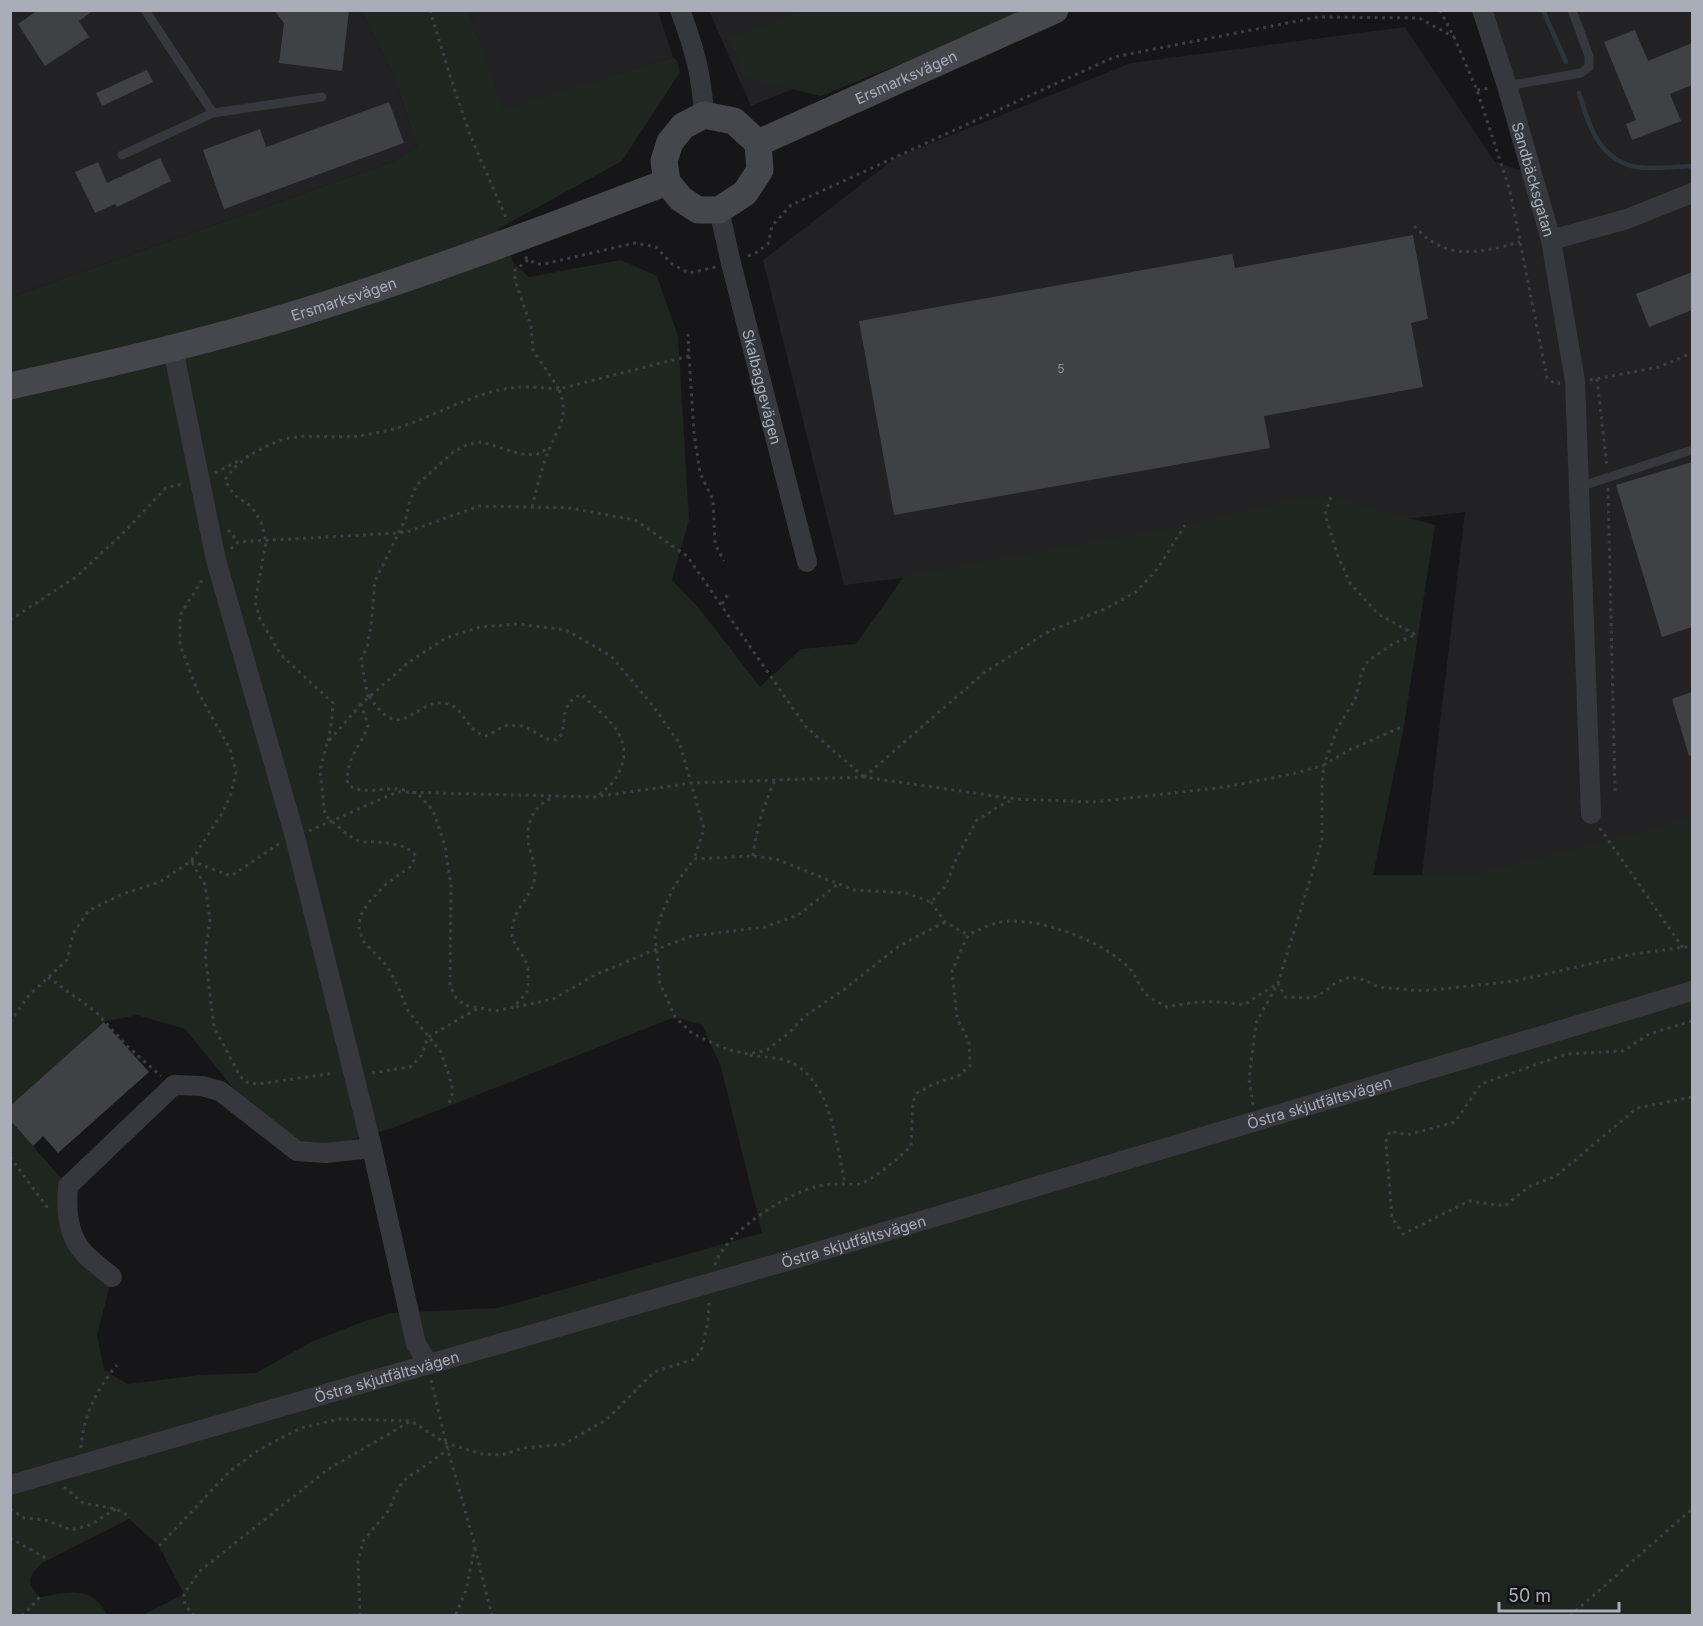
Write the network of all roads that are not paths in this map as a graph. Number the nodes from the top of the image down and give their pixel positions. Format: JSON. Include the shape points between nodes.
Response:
{"nodes":[{"id":1,"x":145,"y":10,"type":"edge"},
{"id":2,"x":680,"y":10,"type":"edge"},
{"id":3,"x":1055,"y":10,"type":"edge"},
{"id":4,"x":1482,"y":10,"type":"edge"},
{"id":5,"x":1572,"y":10,"type":"edge"},
{"id":6,"x":1507,"y":86,"type":"junction"},
{"id":7,"x":322,"y":97,"type":"dead end"},
{"id":8,"x":213,"y":113,"type":"junction"},
{"id":9,"x":704,"y":115,"type":"junction"},
{"id":10,"x":758,"y":143,"type":"junction"},
{"id":11,"x":122,"y":155,"type":"dead end"},
{"id":12,"x":666,"y":182,"type":"junction"},
{"id":13,"x":1692,"y":194,"type":"edge"},
{"id":14,"x":719,"y":210,"type":"junction"},
{"id":15,"x":1551,"y":240,"type":"junction"},
{"id":16,"x":173,"y":349,"type":"junction"},
{"id":17,"x":10,"y":386,"type":"edge"},
{"id":18,"x":1692,"y":450,"type":"edge"},
{"id":19,"x":1579,"y":487,"type":"junction"},
{"id":20,"x":807,"y":562,"type":"dead end"},
{"id":21,"x":1591,"y":814,"type":"road end"},
{"id":22,"x":1692,"y":990,"type":"edge"},
{"id":23,"x":372,"y":1149,"type":"junction"},
{"id":24,"x":112,"y":1277,"type":"dead end"},
{"id":25,"x":428,"y":1363,"type":"junction"},
{"id":26,"x":10,"y":1485,"type":"edge"}],
"edges":[{"from":1,"to":8,"type":"lane"},
{"from":2,"to":9,"type":"street","via":[[703,86]]},
{"from":3,"to":10,"type":"main road","name":"Ersmarksvägen"},
{"from":4,"to":6,"type":"street","name":"Sandbäcksgatan"},
{"from":5,"to":6,"type":"lane","via":[[1589,56],[1588,67],[1581,73]]},
{"from":6,"to":15,"type":"street","name":"Sandbäcksgatan"},
{"from":7,"to":8,"type":"lane"},
{"from":8,"to":11,"type":"lane"},
{"from":9,"to":10,"type":"main road","via":[[734,121]]},
{"from":9,"to":12,"type":"main road","via":[[683,126],[670,142],[664,161]]},
{"from":10,"to":14,"type":"main road","via":[[760,170],[745,193]]},
{"from":12,"to":14,"type":"main road","via":[[698,210]]},
{"from":12,"to":16,"type":"main road","name":"Ersmarksvägen","via":[[456,262]]},
{"from":13,"to":15,"type":"street","name":"Sandbäcksgatan","via":[[1628,219]]},
{"from":14,"to":20,"type":"street","name":"Skalbaggevägen"},
{"from":15,"to":19,"type":"street","via":[[1575,381]]},
{"from":16,"to":17,"type":"main road","name":"Ersmarksvägen"},
{"from":16,"to":23,"type":"street","via":[[216,560],[295,837]]},
{"from":18,"to":19,"type":"lane"},
{"from":19,"to":21,"type":"street"},
{"from":22,"to":25,"type":"street","name":"Östra skjutfältsvägen","via":[[711,1283]]},
{"from":23,"to":24,"type":"street","via":[[297,1151],[220,1091],[174,1084],[68,1186],[66,1207],[82,1251]]},
{"from":23,"to":25,"type":"street","via":[[416,1344]]},
{"from":25,"to":26,"type":"street","name":"Östra skjutfältsvägen"}]}
